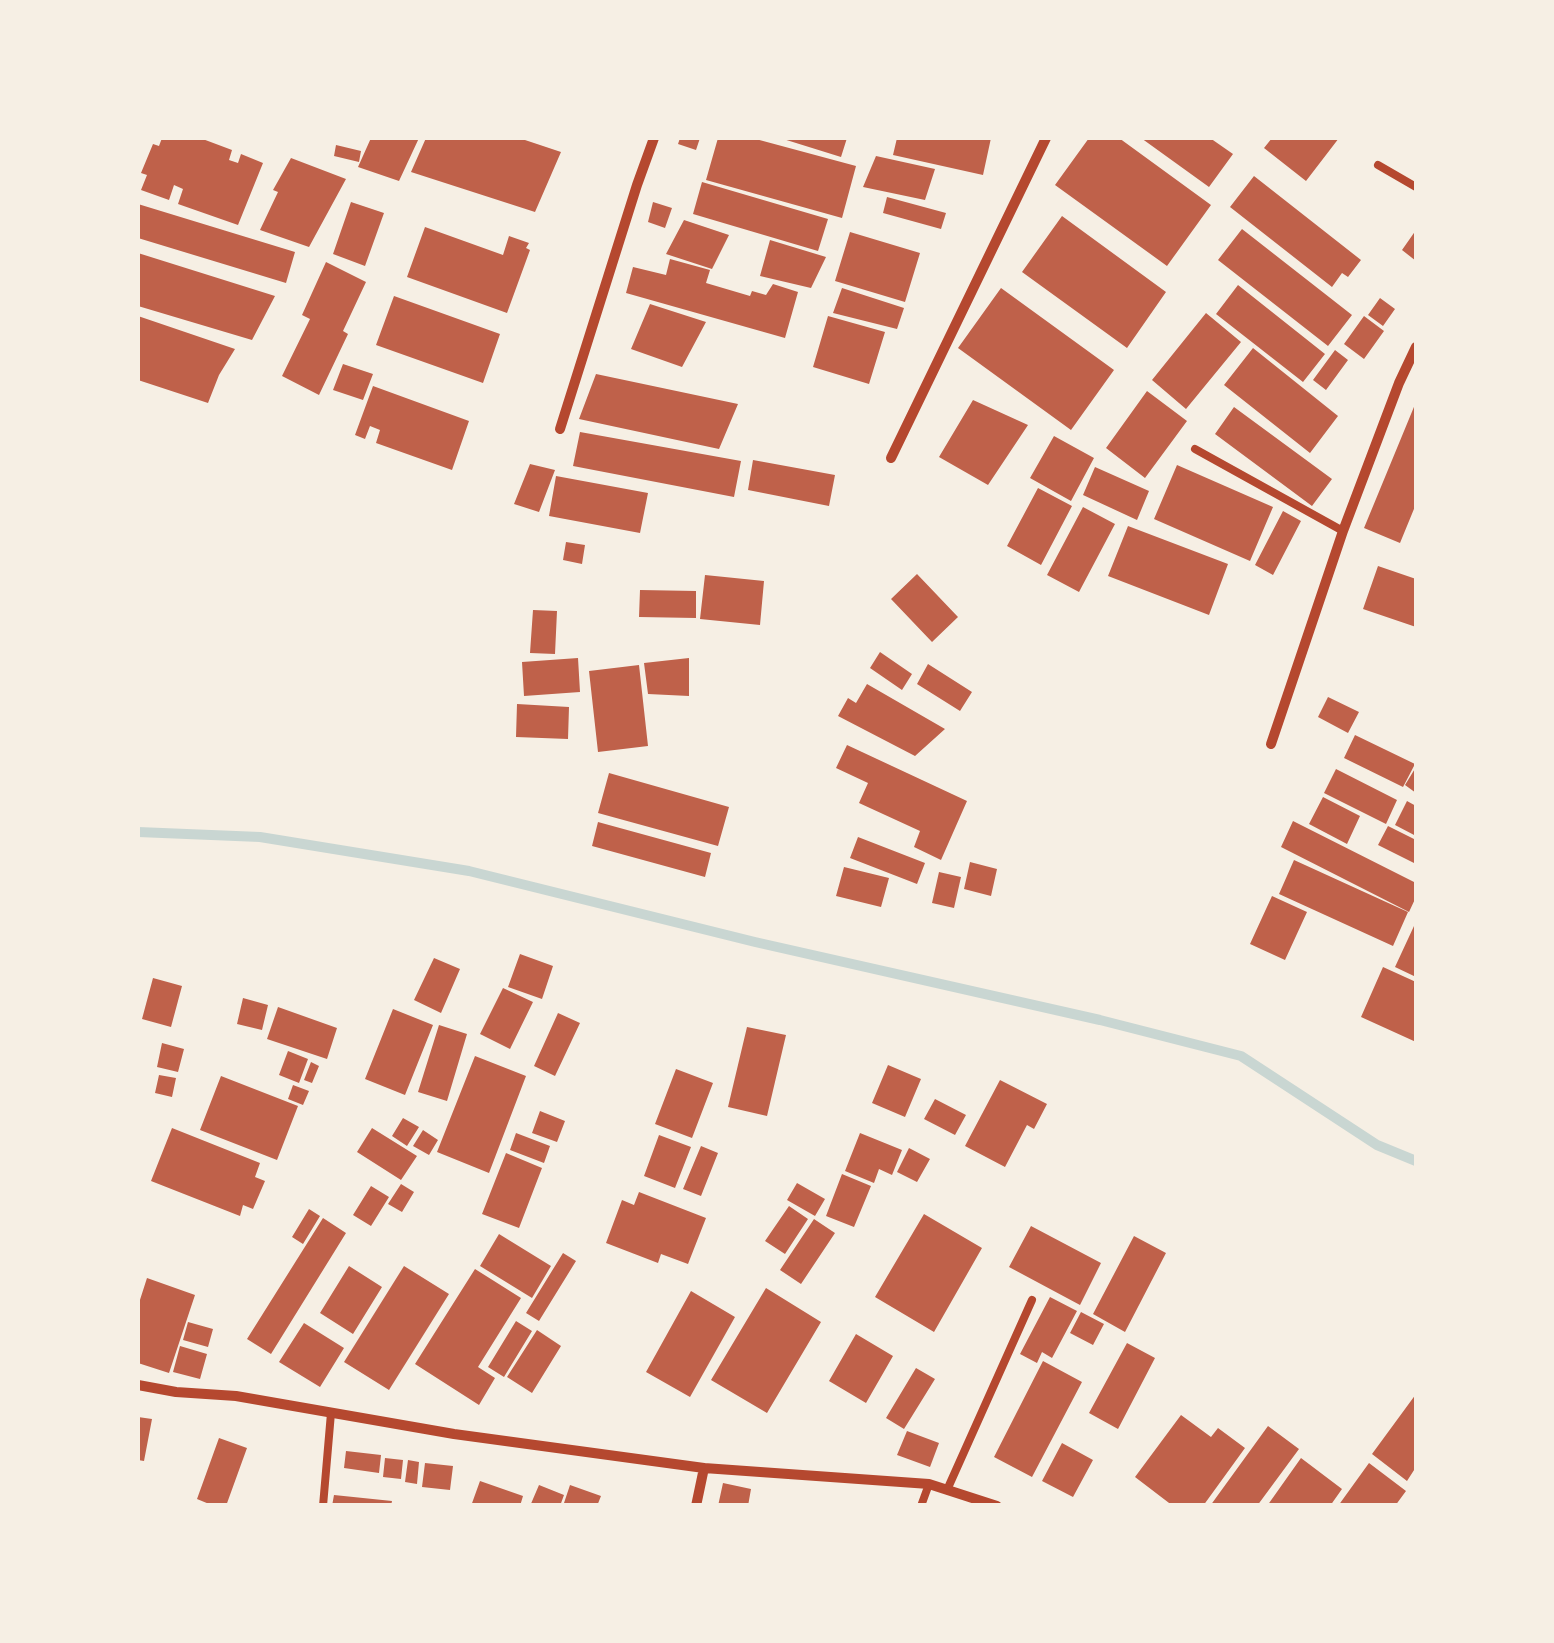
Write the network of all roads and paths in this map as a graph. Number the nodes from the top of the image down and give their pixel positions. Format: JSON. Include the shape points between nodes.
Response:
{"nodes":[{"id":1,"x":654,"y":138,"type":"edge"},
{"id":2,"x":1046,"y":138,"type":"edge"},
{"id":3,"x":1378,"y":165,"type":"dead end"},
{"id":4,"x":1416,"y":188,"type":"edge"},
{"id":5,"x":1416,"y":348,"type":"edge"},
{"id":6,"x":560,"y":429,"type":"dead end"},
{"id":7,"x":1196,"y":449,"type":"dead end"},
{"id":8,"x":892,"y":458,"type":"dead end"},
{"id":9,"x":1342,"y":531,"type":"junction"},
{"id":10,"x":1270,"y":744,"type":"dead end"},
{"id":11,"x":1032,"y":1300,"type":"dead end"},
{"id":12,"x":138,"y":1385,"type":"edge"},
{"id":13,"x":331,"y":1413,"type":"junction"},
{"id":14,"x":704,"y":1468,"type":"junction"},
{"id":15,"x":929,"y":1484,"type":"junction"},
{"id":16,"x":947,"y":1490,"type":"junction"},
{"id":17,"x":323,"y":1506,"type":"edge"},
{"id":18,"x":696,"y":1506,"type":"edge"},
{"id":19,"x":921,"y":1506,"type":"edge"},
{"id":20,"x":997,"y":1506,"type":"edge"}],
"edges":[{"from":1,"to":6,"type":"street"},
{"from":2,"to":8,"type":"street"},
{"from":3,"to":4,"type":"lane"},
{"from":5,"to":9,"type":"street"},
{"from":7,"to":9,"type":"lane"},
{"from":9,"to":10,"type":"street"},
{"from":11,"to":16,"type":"lane"},
{"from":12,"to":13,"type":"street"},
{"from":13,"to":14,"type":"street"},
{"from":13,"to":17,"type":"lane"},
{"from":14,"to":15,"type":"street"},
{"from":14,"to":18,"type":"street"},
{"from":15,"to":16,"type":"street"},
{"from":15,"to":19,"type":"lane"},
{"from":16,"to":20,"type":"street"}]}
